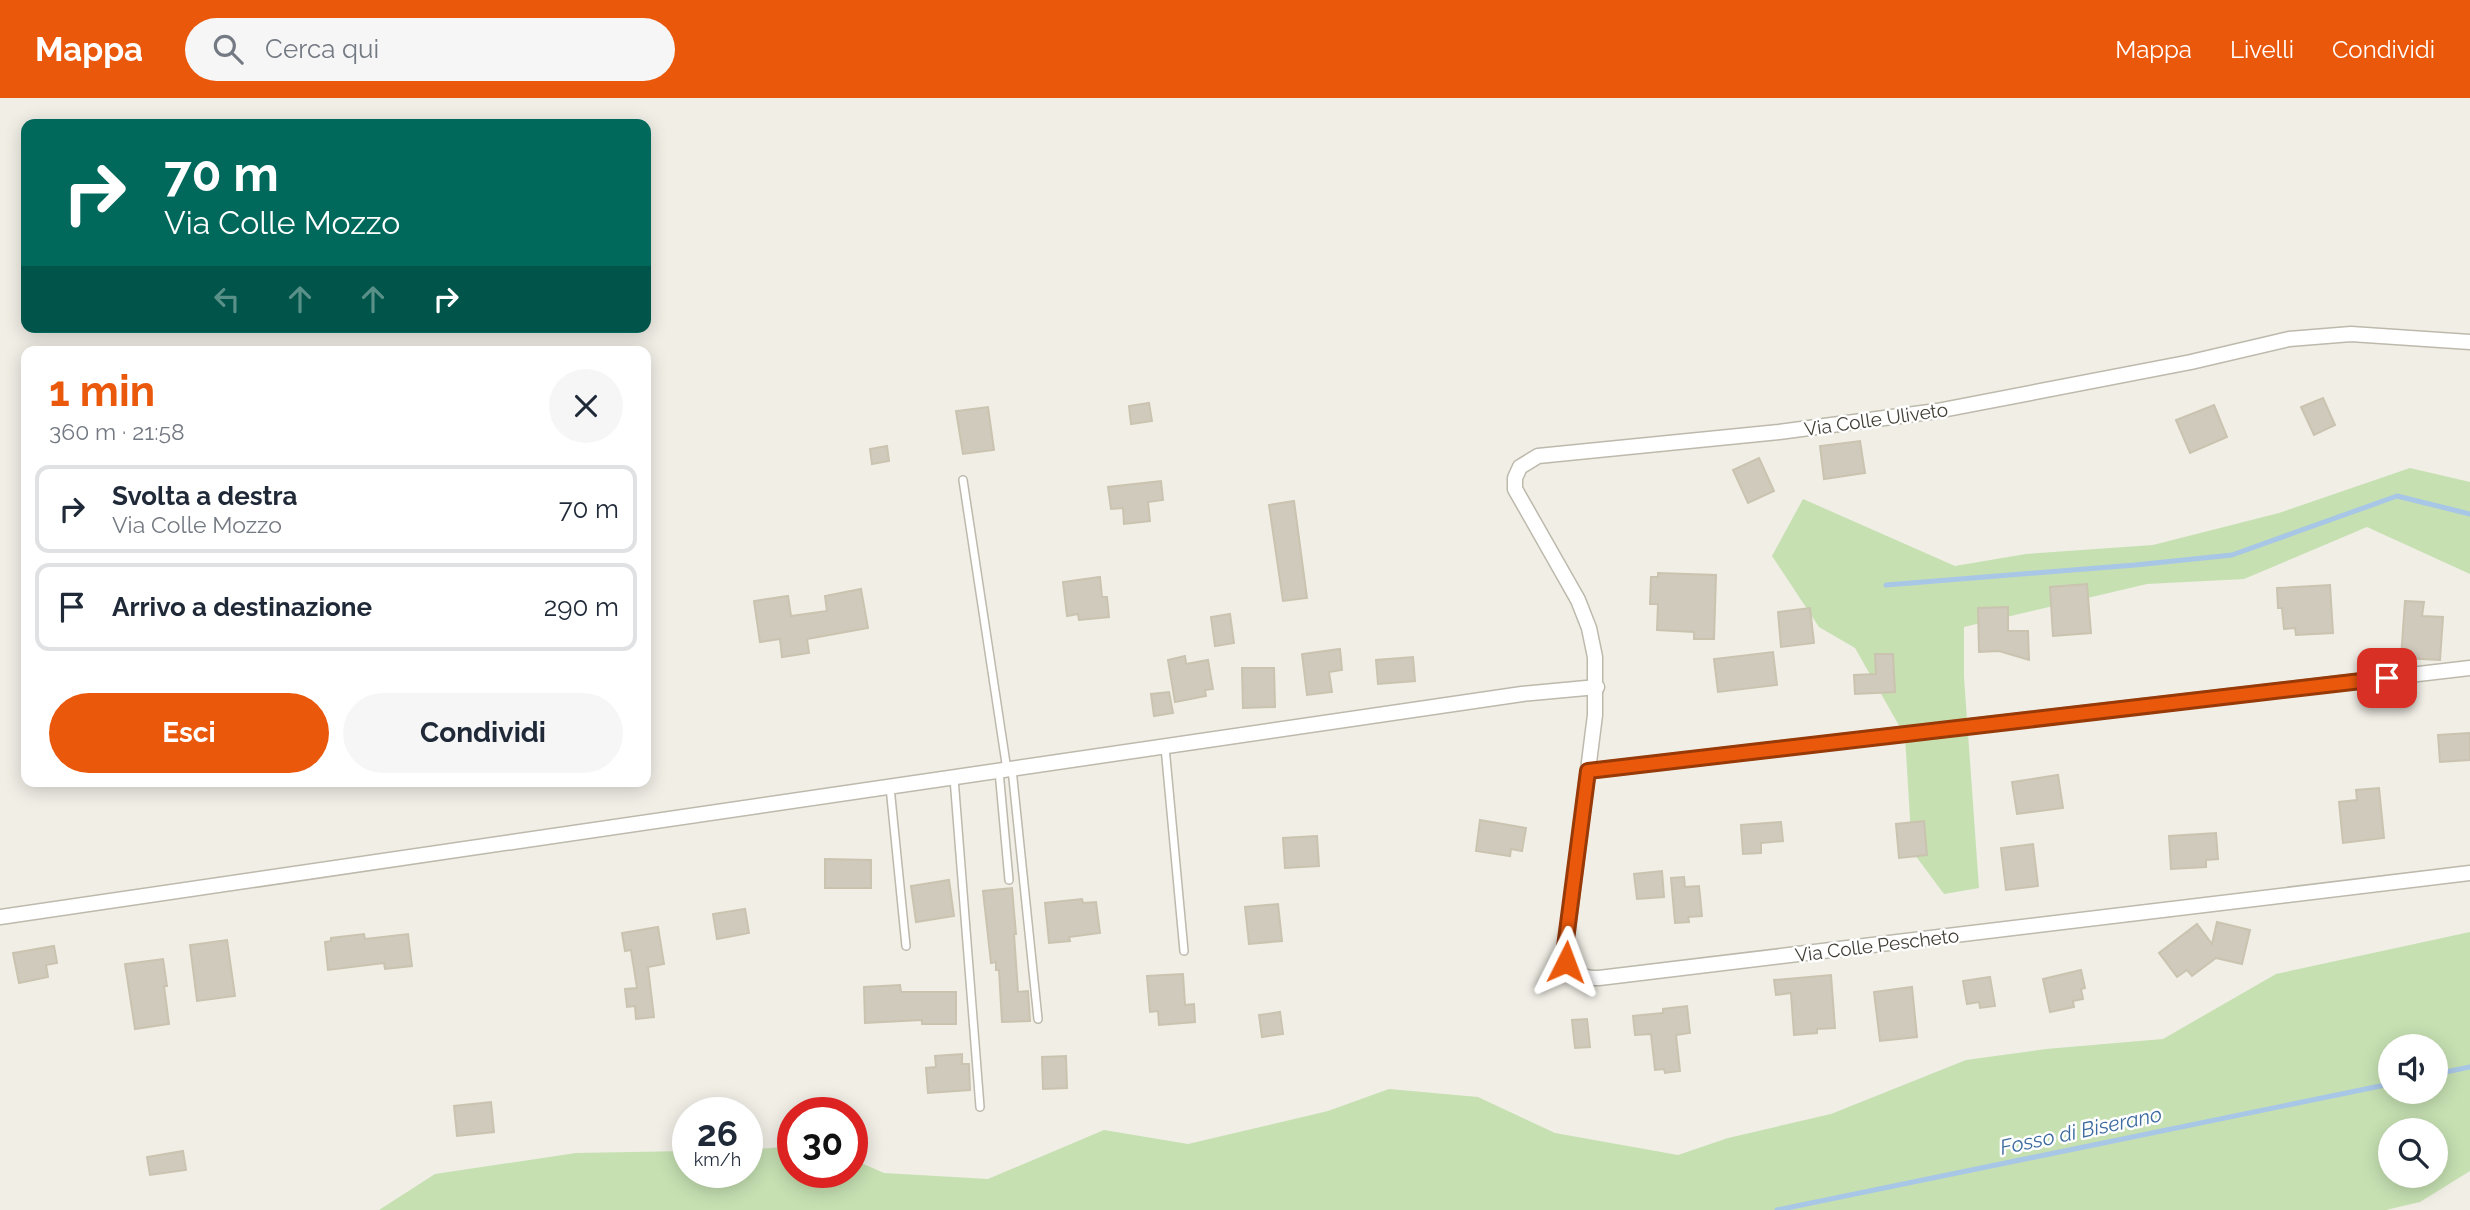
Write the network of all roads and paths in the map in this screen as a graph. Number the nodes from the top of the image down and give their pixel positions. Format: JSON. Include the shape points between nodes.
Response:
{"nodes":[{"id":1,"x":2470,"y":342,"type":"edge"},
{"id":2,"x":963,"y":480,"type":"dead end"},
{"id":3,"x":2470,"y":668,"type":"edge"},
{"id":4,"x":1597,"y":687,"type":"junction"},
{"id":5,"x":1165,"y":747,"type":"junction"},
{"id":6,"x":1006,"y":770,"type":"junction"},
{"id":7,"x":1588,"y":771,"type":"junction"},
{"id":8,"x":954,"y":778,"type":"junction"},
{"id":9,"x":890,"y":787,"type":"junction"},
{"id":10,"x":2470,"y":873,"type":"edge"},
{"id":11,"x":1009,"y":880,"type":"dead end"},
{"id":12,"x":0,"y":917,"type":"edge"},
{"id":13,"x":906,"y":946,"type":"dead end"},
{"id":14,"x":1184,"y":951,"type":"dead end"},
{"id":15,"x":1038,"y":1019,"type":"dead end"},
{"id":16,"x":980,"y":1107,"type":"dead end"}],
"edges":[{"from":1,"to":4,"type":"street","name":"Via Colle Uliveto","via":[[2351,334],[2289,339],[1937,411],[1531,458],[1517,472],[1515,489],[1578,600],[1593,642]]},
{"from":2,"to":6,"type":"lane"},
{"from":3,"to":7,"type":"street"},
{"from":4,"to":5,"type":"street"},
{"from":4,"to":7,"type":"street","name":"Via Colle Pescheto"},
{"from":5,"to":6,"type":"street"},
{"from":5,"to":14,"type":"lane"},
{"from":6,"to":8,"type":"street"},
{"from":6,"to":11,"type":"lane"},
{"from":6,"to":15,"type":"lane"},
{"from":7,"to":10,"type":"street","name":"Via Colle Pescheto","via":[[1565,953],[1572,970],[1592,979]]},
{"from":8,"to":9,"type":"street"},
{"from":8,"to":16,"type":"lane"},
{"from":9,"to":12,"type":"street"},
{"from":9,"to":13,"type":"lane"}]}
